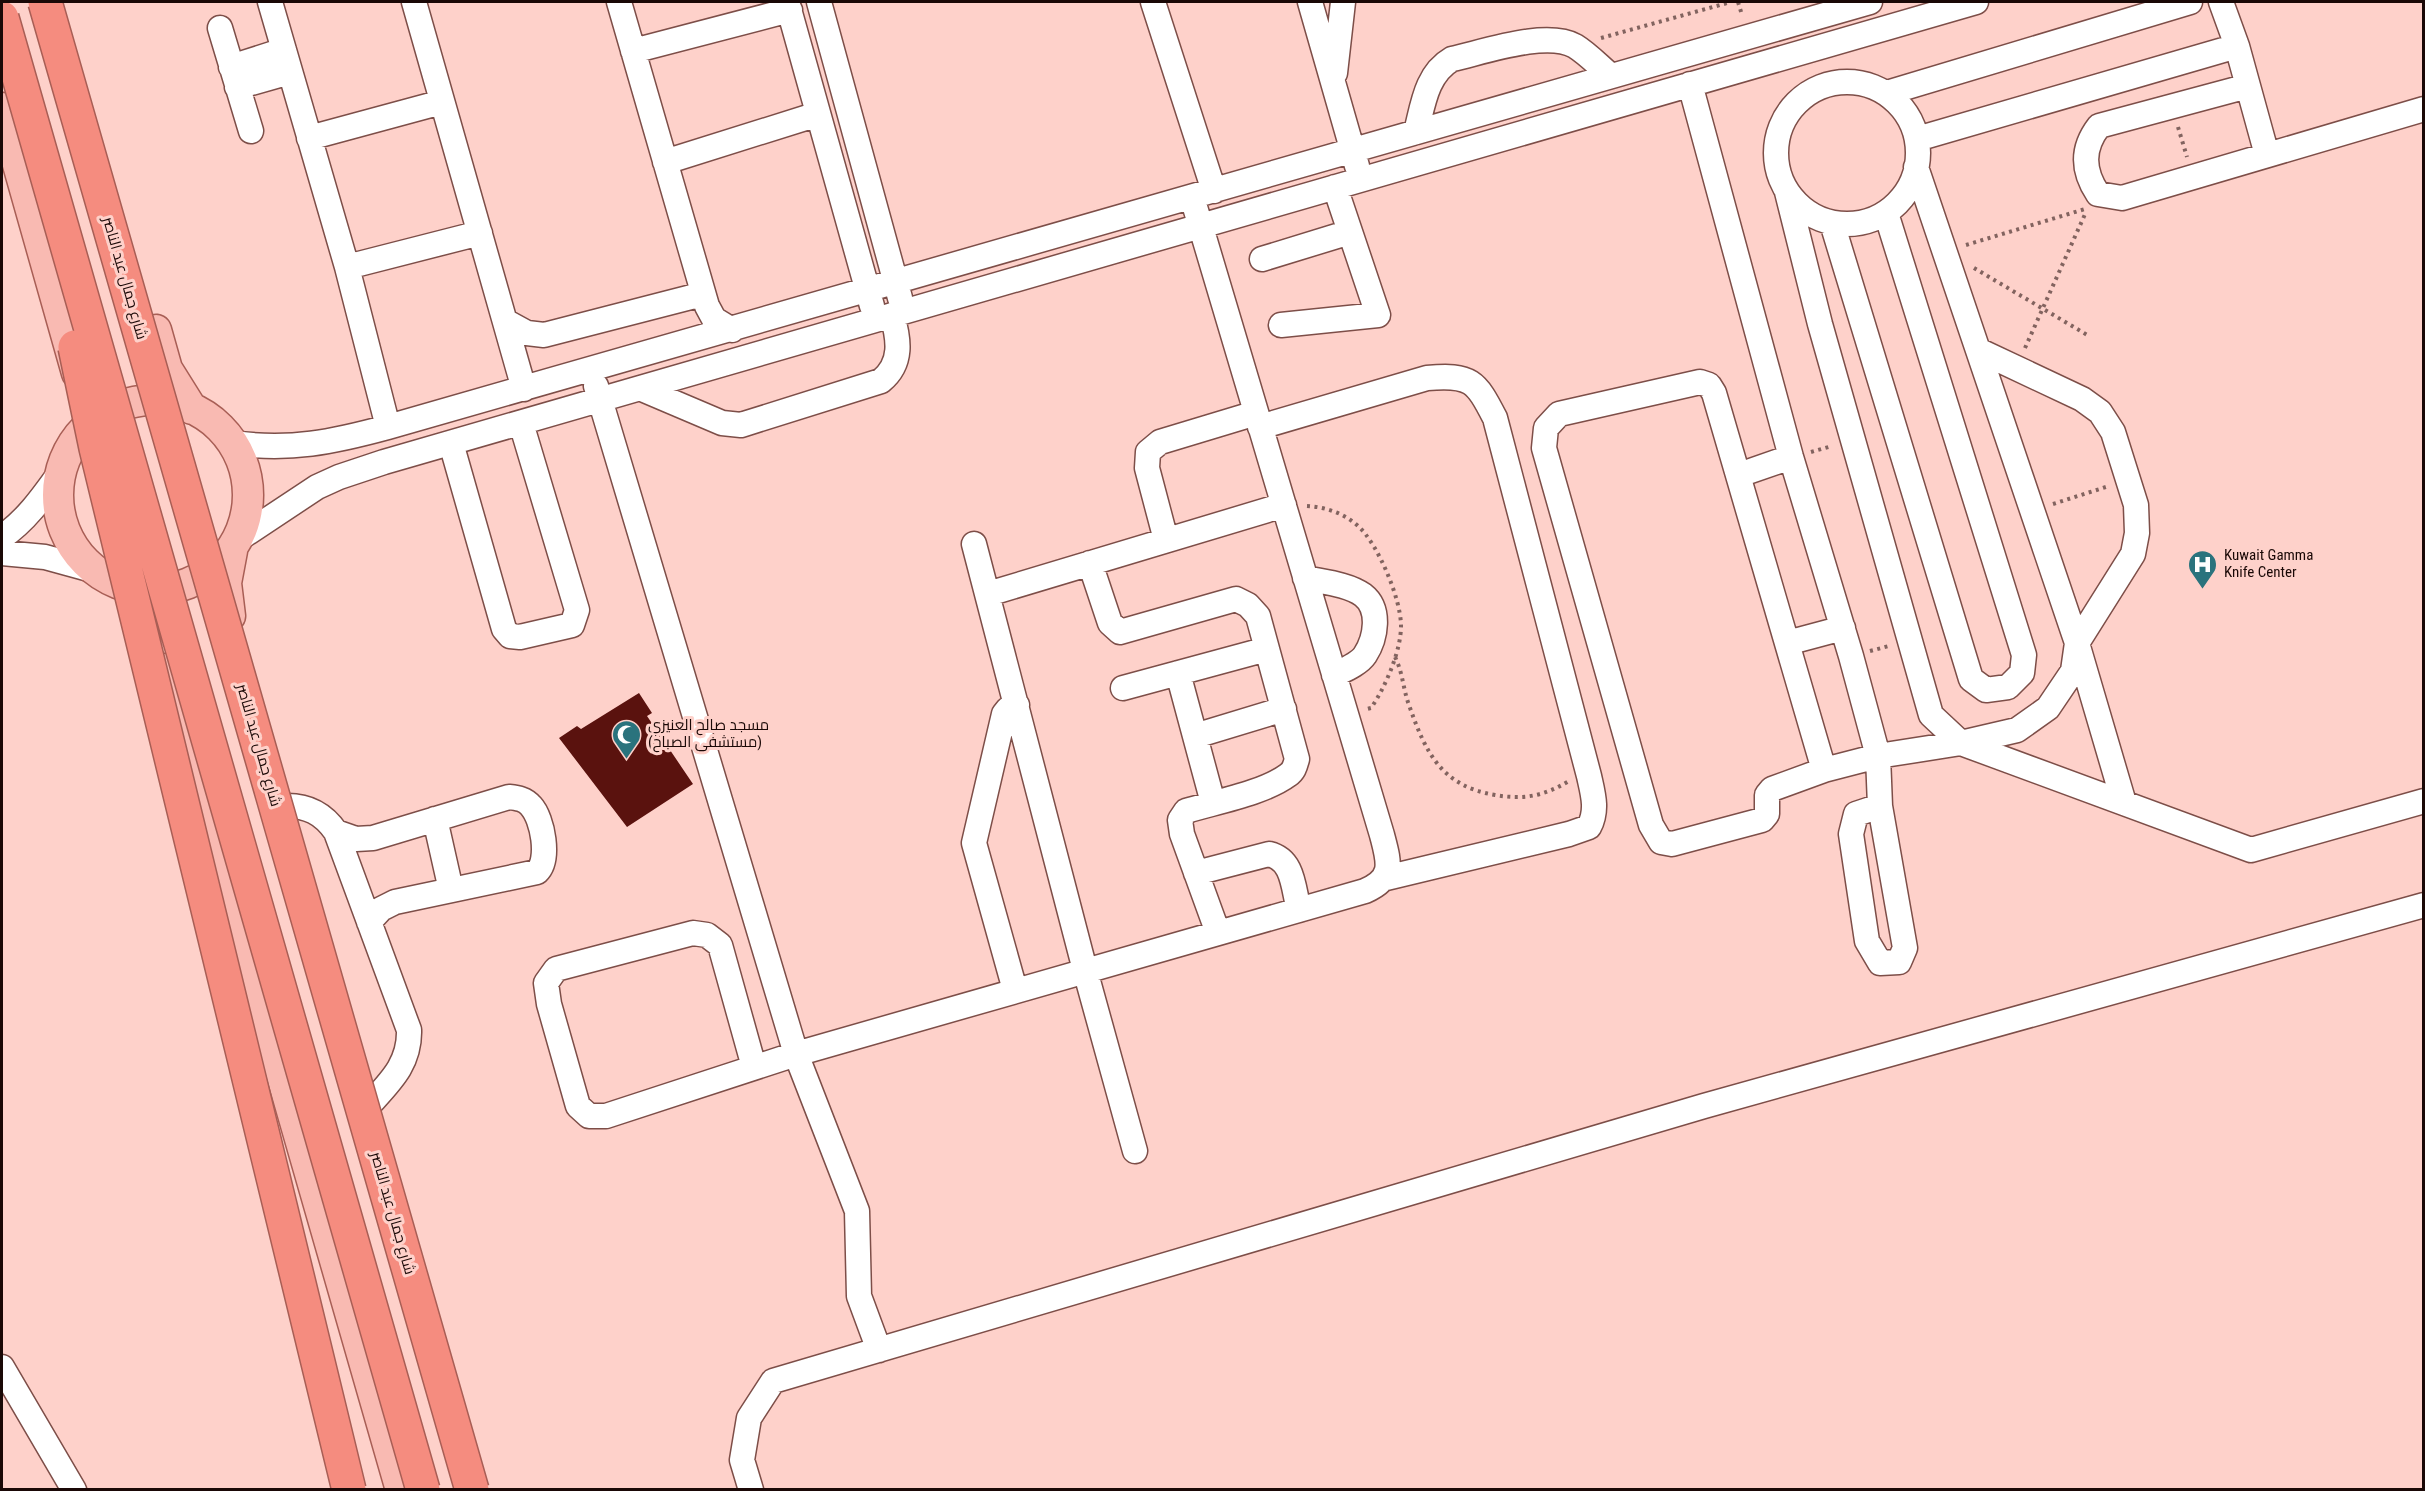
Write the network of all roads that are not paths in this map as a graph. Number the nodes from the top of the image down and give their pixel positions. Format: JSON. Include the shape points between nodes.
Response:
{"nodes":[{"id":1,"x":45,"y":2,"type":"edge"},
{"id":2,"x":62,"y":2,"type":"edge"},
{"id":3,"x":67,"y":2,"type":"edge"},
{"id":4,"x":270,"y":2,"type":"edge"},
{"id":5,"x":414,"y":2,"type":"edge"},
{"id":6,"x":619,"y":2,"type":"edge"},
{"id":7,"x":819,"y":2,"type":"edge"},
{"id":8,"x":1153,"y":2,"type":"edge"},
{"id":9,"x":1310,"y":2,"type":"edge"},
{"id":10,"x":1343,"y":2,"type":"edge"},
{"id":11,"x":1870,"y":2,"type":"edge"},
{"id":12,"x":1976,"y":2,"type":"edge"},
{"id":13,"x":2190,"y":2,"type":"edge"},
{"id":14,"x":2221,"y":2,"type":"edge"},
{"id":15,"x":1845,"y":5,"type":"edge"},
{"id":16,"x":788,"y":6,"type":"edge"},
{"id":17,"x":1810,"y":10,"type":"edge"},
{"id":18,"x":2,"y":18,"type":"edge"},
{"id":19,"x":220,"y":28,"type":"dead end"},
{"id":20,"x":1830,"y":44,"type":"junction"},
{"id":21,"x":2236,"y":46,"type":"junction"},
{"id":22,"x":633,"y":51,"type":"junction"},
{"id":23,"x":1803,"y":51,"type":"junction"},
{"id":24,"x":287,"y":61,"type":"junction"},
{"id":25,"x":1611,"y":76,"type":"junction"},
{"id":26,"x":234,"y":77,"type":"junction"},
{"id":27,"x":1849,"y":82,"type":"junction"},
{"id":28,"x":1334,"y":84,"type":"junction"},
{"id":29,"x":1690,"y":84,"type":"junction"},
{"id":30,"x":2248,"y":86,"type":"junction"},
{"id":31,"x":1820,"y":87,"type":"junction"},
{"id":32,"x":1887,"y":93,"type":"junction"},
{"id":33,"x":442,"y":102,"type":"junction"},
{"id":34,"x":2,"y":108,"type":"edge"},
{"id":35,"x":2424,"y":109,"type":"edge"},
{"id":36,"x":818,"y":114,"type":"junction"},
{"id":37,"x":251,"y":131,"type":"dead end"},
{"id":38,"x":1416,"y":132,"type":"junction"},
{"id":39,"x":309,"y":138,"type":"junction"},
{"id":40,"x":1917,"y":139,"type":"junction"},
{"id":41,"x":1353,"y":151,"type":"junction"},
{"id":42,"x":89,"y":154,"type":"junction"},
{"id":43,"x":2267,"y":155,"type":"junction"},
{"id":44,"x":665,"y":162,"type":"junction"},
{"id":45,"x":1916,"y":167,"type":"junction"},
{"id":46,"x":1361,"y":179,"type":"junction"},
{"id":47,"x":49,"y":185,"type":"junction"},
{"id":48,"x":1335,"y":187,"type":"junction"},
{"id":49,"x":1787,"y":192,"type":"junction"},
{"id":50,"x":1203,"y":194,"type":"junction"},
{"id":51,"x":1886,"y":213,"type":"junction"},
{"id":52,"x":1832,"y":223,"type":"junction"},
{"id":53,"x":1201,"y":226,"type":"junction"},
{"id":54,"x":1350,"y":232,"type":"junction"},
{"id":55,"x":480,"y":233,"type":"junction"},
{"id":56,"x":988,"y":256,"type":"junction"},
{"id":57,"x":1262,"y":259,"type":"dead end"},
{"id":58,"x":347,"y":267,"type":"junction"},
{"id":59,"x":896,"y":282,"type":"junction"},
{"id":60,"x":999,"y":284,"type":"junction"},
{"id":61,"x":868,"y":291,"type":"junction"},
{"id":62,"x":703,"y":294,"type":"junction"},
{"id":63,"x":891,"y":316,"type":"junction"},
{"id":64,"x":505,"y":321,"type":"junction"},
{"id":65,"x":1281,"y":325,"type":"dead end"},
{"id":66,"x":732,"y":330,"type":"junction"},
{"id":67,"x":1978,"y":350,"type":"junction"},
{"id":68,"x":655,"y":352,"type":"junction"},
{"id":69,"x":591,"y":370,"type":"junction"},
{"id":70,"x":666,"y":381,"type":"junction"},
{"id":71,"x":524,"y":389,"type":"junction"},
{"id":72,"x":642,"y":389,"type":"junction"},
{"id":73,"x":600,"y":400,"type":"junction"},
{"id":74,"x":192,"y":409,"type":"junction"},
{"id":75,"x":1258,"y":420,"type":"junction"},
{"id":76,"x":521,"y":423,"type":"junction"},
{"id":77,"x":388,"y":427,"type":"junction"},
{"id":78,"x":233,"y":443,"type":"junction"},
{"id":79,"x":451,"y":443,"type":"junction"},
{"id":80,"x":1791,"y":457,"type":"junction"},
{"id":81,"x":67,"y":458,"type":"junction"},
{"id":82,"x":1739,"y":475,"type":"junction"},
{"id":83,"x":1284,"y":505,"type":"junction"},
{"id":84,"x":2,"y":537,"type":"edge"},
{"id":85,"x":1166,"y":540,"type":"junction"},
{"id":86,"x":974,"y":544,"type":"dead end"},
{"id":87,"x":234,"y":546,"type":"junction"},
{"id":88,"x":2,"y":553,"type":"edge"},
{"id":89,"x":1090,"y":563,"type":"junction"},
{"id":90,"x":103,"y":576,"type":"junction"},
{"id":91,"x":1305,"y":578,"type":"junction"},
{"id":92,"x":988,"y":594,"type":"junction"},
{"id":93,"x":1843,"y":628,"type":"junction"},
{"id":94,"x":1787,"y":643,"type":"junction"},
{"id":95,"x":2077,"y":643,"type":"junction"},
{"id":96,"x":1267,"y":649,"type":"junction"},
{"id":97,"x":1178,"y":673,"type":"junction"},
{"id":98,"x":1334,"y":675,"type":"junction"},
{"id":99,"x":1123,"y":688,"type":"dead end"},
{"id":100,"x":1017,"y":705,"type":"junction"},
{"id":101,"x":1284,"y":709,"type":"junction"},
{"id":102,"x":1195,"y":736,"type":"junction"},
{"id":103,"x":1961,"y":743,"type":"junction"},
{"id":104,"x":1878,"y":756,"type":"junction"},
{"id":105,"x":1824,"y":770,"type":"junction"},
{"id":106,"x":2424,"y":801,"type":"edge"},
{"id":107,"x":1213,"y":802,"type":"junction"},
{"id":108,"x":2124,"y":803,"type":"junction"},
{"id":109,"x":284,"y":806,"type":"junction"},
{"id":110,"x":1880,"y":806,"type":"junction"},
{"id":111,"x":435,"y":819,"type":"junction"},
{"id":112,"x":336,"y":832,"type":"junction"},
{"id":113,"x":1196,"y":873,"type":"junction"},
{"id":114,"x":1386,"y":878,"type":"junction"},
{"id":115,"x":451,"y":890,"type":"junction"},
{"id":116,"x":2424,"y":905,"type":"edge"},
{"id":117,"x":1299,"y":910,"type":"junction"},
{"id":118,"x":369,"y":922,"type":"junction"},
{"id":119,"x":1218,"y":933,"type":"junction"},
{"id":120,"x":1084,"y":970,"type":"junction"},
{"id":121,"x":1015,"y":990,"type":"junction"},
{"id":122,"x":796,"y":1054,"type":"junction"},
{"id":123,"x":754,"y":1067,"type":"junction"},
{"id":124,"x":370,"y":1104,"type":"junction"},
{"id":125,"x":1135,"y":1151,"type":"dead end"},
{"id":126,"x":879,"y":1350,"type":"junction"},
{"id":127,"x":2,"y":1367,"type":"edge"},
{"id":128,"x":453,"y":1422,"type":"junction"},
{"id":129,"x":74,"y":1490,"type":"edge"},
{"id":130,"x":349,"y":1490,"type":"edge"},
{"id":131,"x":401,"y":1490,"type":"edge"},
{"id":132,"x":423,"y":1490,"type":"edge"},
{"id":133,"x":472,"y":1490,"type":"edge"},
{"id":134,"x":481,"y":1490,"type":"edge"},
{"id":135,"x":751,"y":1490,"type":"edge"}],
"edges":[{"from":1,"to":42,"type":"highway","name":"شارع جمال عبد الناصر","bridge":true},
{"from":2,"to":74,"type":"main road","via":[[167,369]]},
{"from":3,"to":42,"type":"highway","bridge":true,"via":[[86,100]]},
{"from":4,"to":24,"type":"street"},
{"from":5,"to":33,"type":"street"},
{"from":6,"to":22,"type":"street"},
{"from":7,"to":59,"type":"street"},
{"from":8,"to":50,"type":"street"},
{"from":9,"to":28,"type":"street"},
{"from":10,"to":28,"type":"street"},
{"from":11,"to":15,"type":"street"},
{"from":12,"to":20,"type":"street"},
{"from":13,"to":32,"type":"street"},
{"from":14,"to":21,"type":"street"},
{"from":15,"to":17,"type":"street"},
{"from":16,"to":22,"type":"street"},
{"from":16,"to":36,"type":"street"},
{"from":17,"to":25,"type":"street"},
{"from":18,"to":47,"type":"highway","bridge":true},
{"from":19,"to":26,"type":"street"},
{"from":20,"to":23,"type":"street"},
{"from":20,"to":27,"type":"street"},
{"from":21,"to":30,"type":"street"},
{"from":21,"to":40,"type":"street"},
{"from":22,"to":44,"type":"street"},
{"from":23,"to":29,"type":"street"},
{"from":23,"to":31,"type":"street"},
{"from":24,"to":26,"type":"street"},
{"from":24,"to":39,"type":"street"},
{"from":25,"to":38,"type":"street"},
{"from":25,"to":38,"type":"street","via":[[1574,46],[1559,40],[1452,59],[1433,77]]},
{"from":26,"to":37,"type":"street"},
{"from":27,"to":31,"type":"street"},
{"from":27,"to":32,"type":"street","via":[[1861,82]]},
{"from":28,"to":41,"type":"street"},
{"from":29,"to":46,"type":"street"},
{"from":29,"to":80,"type":"street"},
{"from":30,"to":43,"type":"street"},
{"from":30,"to":43,"type":"street","via":[[2099,126],[2088,140],[2085,160],[2093,201],[2122,198]]},
{"from":31,"to":49,"type":"street","via":[[1788,112],[1777,138],[1776,166]]},
{"from":32,"to":40,"type":"street","via":[[1906,113]]},
{"from":33,"to":39,"type":"street"},
{"from":33,"to":55,"type":"street"},
{"from":34,"to":81,"type":"main road","via":[[80,384]]},
{"from":35,"to":43,"type":"street"},
{"from":36,"to":44,"type":"street"},
{"from":36,"to":61,"type":"street"},
{"from":38,"to":41,"type":"street"},
{"from":39,"to":58,"type":"street"},
{"from":40,"to":45,"type":"street"},
{"from":41,"to":46,"type":"street"},
{"from":41,"to":50,"type":"street"},
{"from":42,"to":128,"type":"highway","name":"شارع جمال عبد الناصر","bridge":true},
{"from":44,"to":62,"type":"street"},
{"from":45,"to":51,"type":"street","via":[[1906,193]]},
{"from":45,"to":67,"type":"street"},
{"from":46,"to":48,"type":"street"},
{"from":47,"to":130,"type":"highway","bridge":true,"via":[[74,343],[96,448]]},
{"from":47,"to":132,"type":"highway","bridge":true},
{"from":48,"to":53,"type":"street"},
{"from":48,"to":54,"type":"street"},
{"from":49,"to":52,"type":"street","via":[[1806,212]]},
{"from":49,"to":103,"type":"street","via":[[1820,324],[1931,715]]},
{"from":50,"to":53,"type":"street"},
{"from":50,"to":56,"type":"street"},
{"from":51,"to":52,"type":"street","via":[[1860,223]]},
{"from":51,"to":52,"type":"street","via":[[2024,655],[2022,673],[2008,687],[1986,690],[1971,680]]},
{"from":53,"to":60,"type":"street"},
{"from":53,"to":75,"type":"street"},
{"from":54,"to":57,"type":"street"},
{"from":54,"to":65,"type":"street","via":[[1378,315]]},
{"from":55,"to":58,"type":"street"},
{"from":55,"to":64,"type":"street"},
{"from":56,"to":59,"type":"street"},
{"from":56,"to":60,"type":"street"},
{"from":58,"to":77,"type":"street"},
{"from":59,"to":61,"type":"street"},
{"from":59,"to":63,"type":"street"},
{"from":60,"to":63,"type":"street"},
{"from":61,"to":63,"type":"street"},
{"from":61,"to":66,"type":"street"},
{"from":62,"to":64,"type":"street","via":[[544,335],[526,333]]},
{"from":62,"to":66,"type":"street","via":[[714,320]]},
{"from":63,"to":70,"type":"street"},
{"from":63,"to":72,"type":"street","via":[[899,341],[898,354],[894,367],[881,381],[749,423],[722,423]]},
{"from":64,"to":71,"type":"street"},
{"from":66,"to":68,"type":"street"},
{"from":67,"to":95,"type":"street"},
{"from":67,"to":95,"type":"street","via":[[2082,399],[2100,412],[2113,432],[2136,505],[2137,533],[2133,554]]},
{"from":68,"to":69,"type":"street"},
{"from":68,"to":70,"type":"street"},
{"from":69,"to":71,"type":"street"},
{"from":69,"to":73,"type":"street"},
{"from":70,"to":72,"type":"street"},
{"from":71,"to":77,"type":"street"},
{"from":72,"to":73,"type":"street"},
{"from":73,"to":76,"type":"street"},
{"from":73,"to":122,"type":"street"},
{"from":74,"to":78,"type":"main road","via":[[221,429]]},
{"from":74,"to":81,"type":"main road","via":[[157,400],[122,406],[91,424]]},
{"from":75,"to":83,"type":"street"},
{"from":75,"to":85,"type":"street","via":[[1160,442],[1148,453],[1146,468]]},
{"from":75,"to":114,"type":"street","via":[[1448,376],[1468,380],[1478,388],[1495,418],[1595,805],[1589,827]]},
{"from":76,"to":79,"type":"street"},
{"from":76,"to":79,"type":"street","via":[[577,609],[572,624],[520,637],[510,636],[504,629]]},
{"from":77,"to":78,"type":"street","via":[[298,447]]},
{"from":78,"to":87,"type":"main road","via":[[246,477],[248,495]]},
{"from":79,"to":87,"type":"street","via":[[339,477],[296,499]]},
{"from":80,"to":82,"type":"street"},
{"from":80,"to":93,"type":"street"},
{"from":81,"to":84,"type":"street","via":[[22,521]]},
{"from":81,"to":90,"type":"main road","via":[[59,502],[66,533],[74,547]]},
{"from":82,"to":94,"type":"street"},
{"from":82,"to":105,"type":"street","via":[[1714,393],[1709,385],[1700,382],[1559,414],[1546,428],[1544,448],[1651,825],[1661,842],[1672,844],[1762,820],[1772,789]]},
{"from":83,"to":85,"type":"street"},
{"from":83,"to":91,"type":"street"},
{"from":85,"to":89,"type":"street"},
{"from":86,"to":92,"type":"street"},
{"from":87,"to":90,"type":"main road","via":[[211,571],[179,587],[144,590]]},
{"from":87,"to":109,"type":"main road","via":[[226,582],[228,611]]},
{"from":88,"to":90,"type":"street","via":[[45,557]]},
{"from":89,"to":92,"type":"street"},
{"from":89,"to":96,"type":"street","via":[[1110,623],[1120,632],[1236,600],[1248,605],[1258,616]]},
{"from":90,"to":131,"type":"main road","via":[[134,598],[152,624]]},
{"from":91,"to":98,"type":"street"},
{"from":91,"to":98,"type":"street","via":[[1363,595],[1375,615],[1365,656]]},
{"from":92,"to":100,"type":"street"},
{"from":93,"to":94,"type":"street"},
{"from":93,"to":104,"type":"street"},
{"from":94,"to":105,"type":"street"},
{"from":95,"to":103,"type":"street","via":[[2073,671],[2048,708],[2017,730]]},
{"from":95,"to":108,"type":"street"},
{"from":96,"to":97,"type":"street"},
{"from":96,"to":101,"type":"street"},
{"from":97,"to":99,"type":"street"},
{"from":97,"to":102,"type":"street"},
{"from":98,"to":114,"type":"street","via":[[1388,860]]},
{"from":100,"to":120,"type":"street"},
{"from":100,"to":121,"type":"street","via":[[1004,714],[975,843]]},
{"from":101,"to":102,"type":"street"},
{"from":101,"to":107,"type":"street","via":[[1297,759],[1295,768],[1288,776],[1265,786]]},
{"from":102,"to":107,"type":"street"},
{"from":103,"to":104,"type":"street"},
{"from":103,"to":108,"type":"street"},
{"from":104,"to":105,"type":"street"},
{"from":104,"to":110,"type":"street"},
{"from":106,"to":108,"type":"street","via":[[2251,850]]},
{"from":107,"to":113,"type":"street","via":[[1186,811],[1180,820]]},
{"from":109,"to":112,"type":"street","via":[[319,814]]},
{"from":109,"to":124,"type":"main road"},
{"from":110,"to":110,"type":"street","via":[[1905,948],[1899,962],[1880,963],[1866,941],[1851,834],[1856,814]]},
{"from":111,"to":112,"type":"street","via":[[373,838]]},
{"from":111,"to":115,"type":"street"},
{"from":111,"to":115,"type":"street","via":[[516,798],[534,809],[546,850],[544,863],[537,872]]},
{"from":112,"to":118,"type":"street"},
{"from":113,"to":117,"type":"street","via":[[1269,854],[1280,857],[1288,866]]},
{"from":113,"to":119,"type":"street"},
{"from":114,"to":117,"type":"street","via":[[1365,891]]},
{"from":115,"to":118,"type":"street","via":[[387,904]]},
{"from":116,"to":126,"type":"street","via":[[1693,1109]]},
{"from":117,"to":119,"type":"street"},
{"from":118,"to":124,"type":"street","via":[[409,1030],[402,1068]]},
{"from":119,"to":120,"type":"street"},
{"from":120,"to":121,"type":"street"},
{"from":120,"to":125,"type":"street"},
{"from":121,"to":122,"type":"street"},
{"from":122,"to":123,"type":"street"},
{"from":122,"to":126,"type":"street","via":[[857,1211],[859,1296]]},
{"from":123,"to":123,"type":"street","via":[[720,945],[707,935],[693,933],[556,969],[546,983],[578,1106],[589,1116],[606,1116]]},
{"from":124,"to":134,"type":"main road"},
{"from":126,"to":135,"type":"street","via":[[773,1381],[749,1418],[742,1460]]},
{"from":127,"to":129,"type":"street"},
{"from":128,"to":133,"type":"highway","name":"شارع جمال عبد الناصر","bridge":true},
{"from":128,"to":134,"type":"highway","bridge":true}]}
